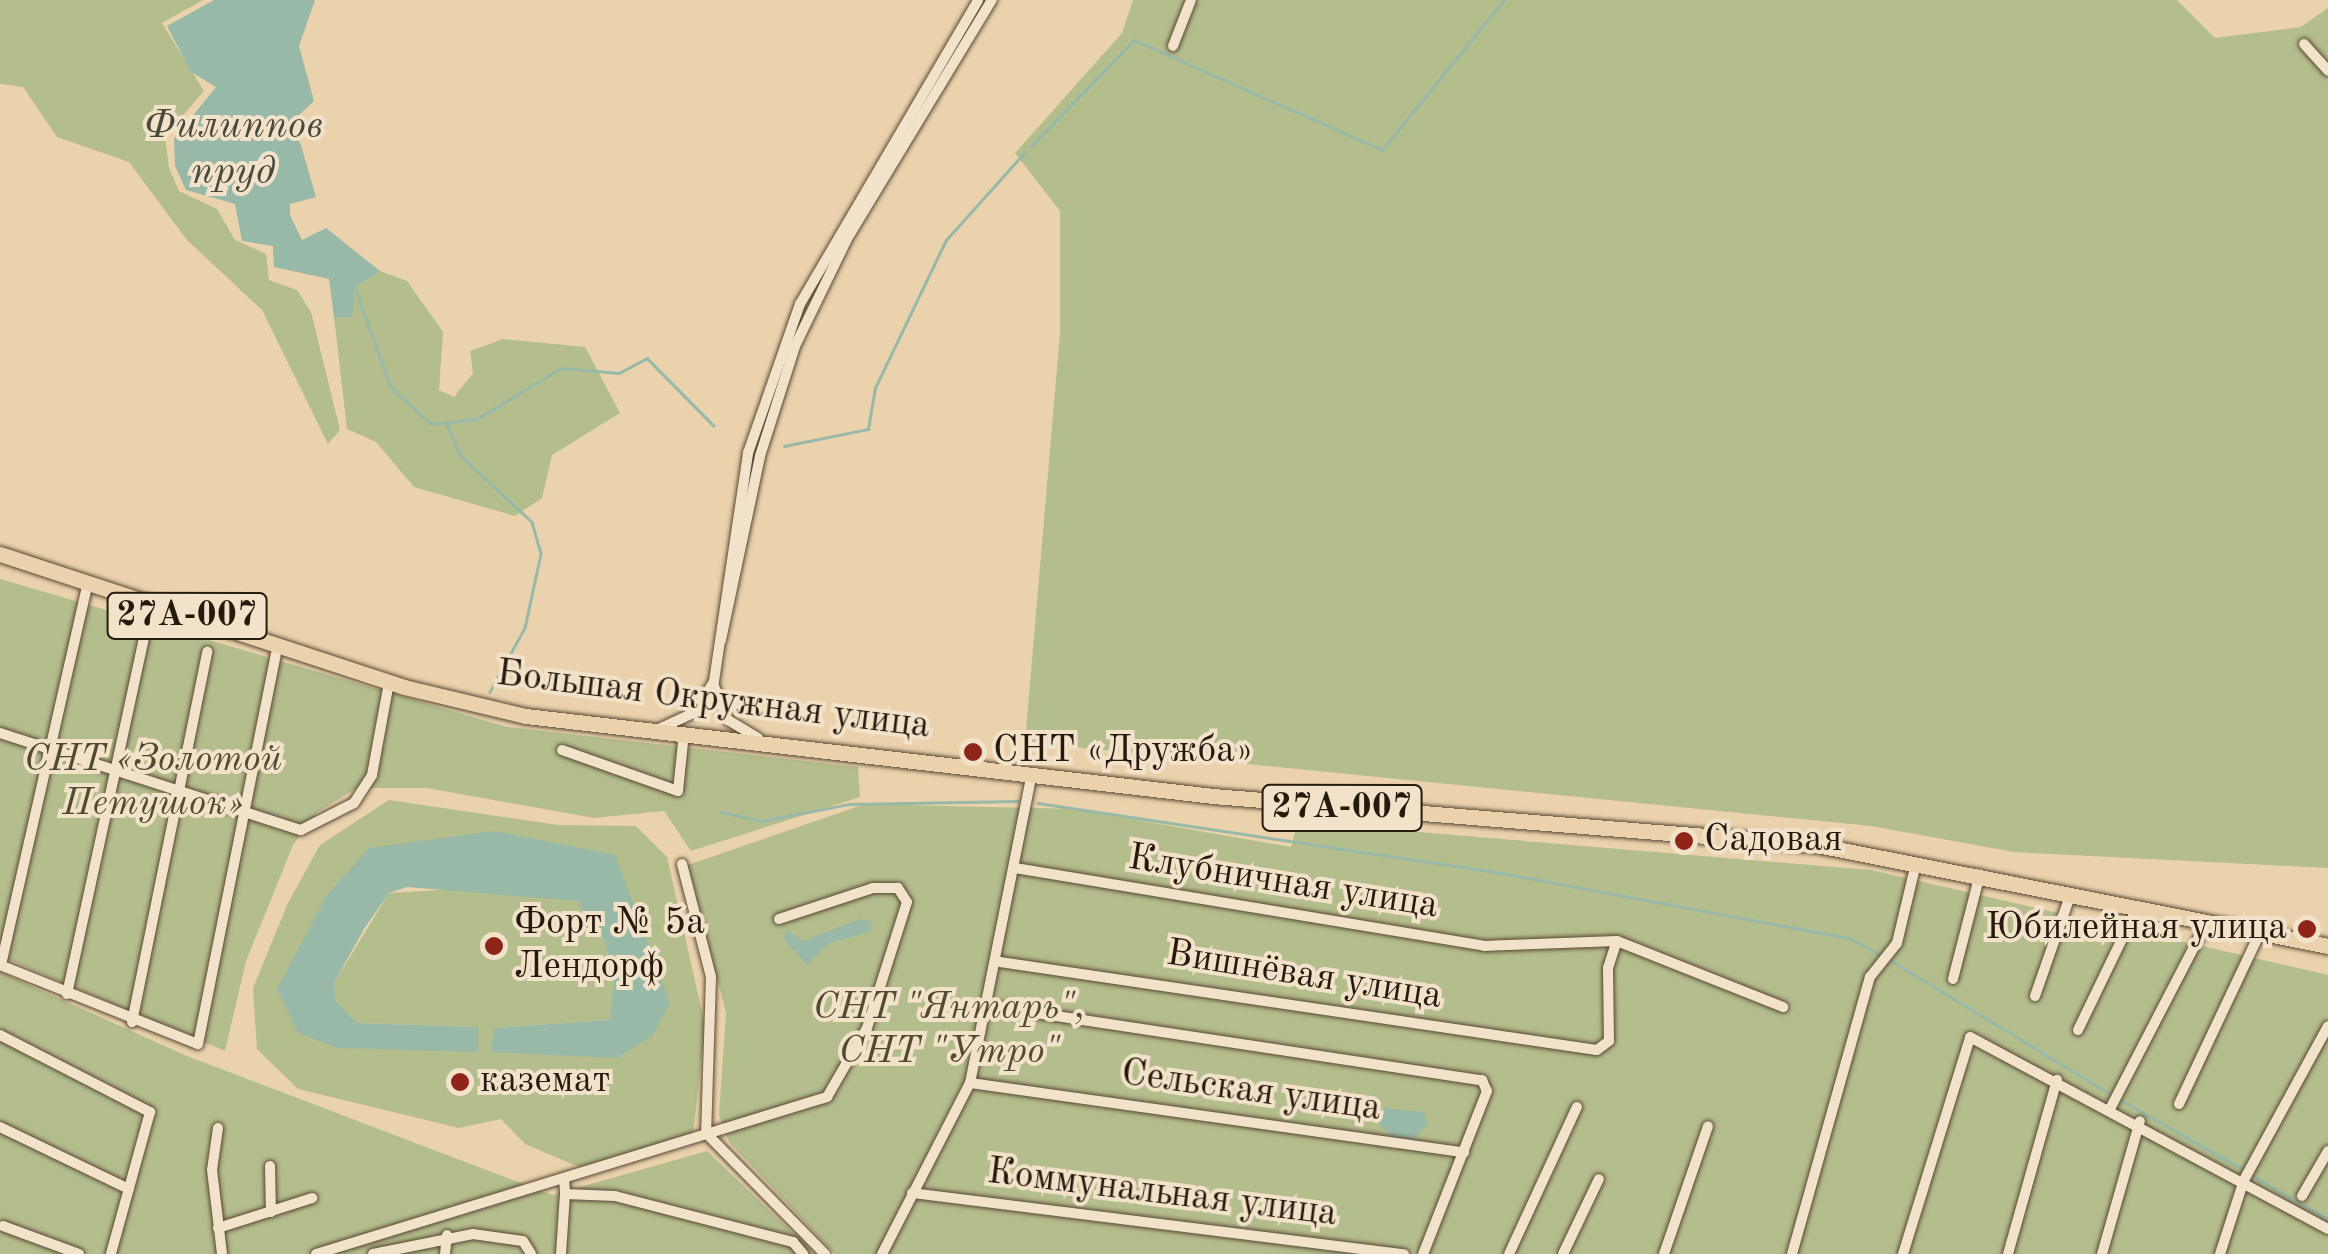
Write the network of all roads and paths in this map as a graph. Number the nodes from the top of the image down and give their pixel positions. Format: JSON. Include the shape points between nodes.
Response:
{"nodes":[{"id":1,"x":978,"y":0,"type":"edge"},
{"id":2,"x":992,"y":0,"type":"edge"},
{"id":3,"x":1191,"y":0,"type":"edge"},
{"id":4,"x":2304,"y":44,"type":"dead end"},
{"id":5,"x":1173,"y":46,"type":"dead end"},
{"id":6,"x":2328,"y":71,"type":"edge"},
{"id":7,"x":0,"y":554,"type":"edge"},
{"id":8,"x":88,"y":583,"type":"junction"},
{"id":9,"x":151,"y":604,"type":"junction"},
{"id":10,"x":720,"y":641,"type":"junction"},
{"id":11,"x":207,"y":652,"type":"dead end"},
{"id":12,"x":276,"y":654,"type":"dead end"},
{"id":13,"x":389,"y":682,"type":"junction"},
{"id":14,"x":714,"y":682,"type":"junction"},
{"id":15,"x":655,"y":730,"type":"junction"},
{"id":16,"x":0,"y":733,"type":"edge"},
{"id":17,"x":684,"y":733,"type":"junction"},
{"id":18,"x":768,"y":742,"type":"junction"},
{"id":19,"x":49,"y":749,"type":"junction"},
{"id":20,"x":562,"y":750,"type":"dead end"},
{"id":21,"x":115,"y":770,"type":"junction"},
{"id":22,"x":1032,"y":773,"type":"junction"},
{"id":23,"x":180,"y":791,"type":"junction"},
{"id":24,"x":244,"y":812,"type":"junction"},
{"id":25,"x":1917,"y":861,"type":"junction"},
{"id":26,"x":682,"y":864,"type":"dead end"},
{"id":27,"x":1014,"y":868,"type":"junction"},
{"id":28,"x":1980,"y":874,"type":"junction"},
{"id":29,"x":2070,"y":894,"type":"junction"},
{"id":30,"x":2137,"y":908,"type":"junction"},
{"id":31,"x":779,"y":919,"type":"dead end"},
{"id":32,"x":2207,"y":922,"type":"junction"},
{"id":33,"x":2260,"y":933,"type":"junction"},
{"id":34,"x":1617,"y":941,"type":"junction"},
{"id":35,"x":2328,"y":946,"type":"edge"},
{"id":36,"x":1000,"y":962,"type":"junction"},
{"id":37,"x":1,"y":965,"type":"edge"},
{"id":38,"x":1953,"y":979,"type":"dead end"},
{"id":39,"x":67,"y":994,"type":"junction"},
{"id":40,"x":2035,"y":996,"type":"dead end"},
{"id":41,"x":990,"y":1006,"type":"junction"},
{"id":42,"x":1783,"y":1006,"type":"dead end"},
{"id":43,"x":132,"y":1022,"type":"junction"},
{"id":44,"x":2328,"y":1026,"type":"edge"},
{"id":45,"x":2078,"y":1030,"type":"dead end"},
{"id":46,"x":0,"y":1035,"type":"edge"},
{"id":47,"x":2057,"y":1080,"type":"junction"},
{"id":48,"x":970,"y":1083,"type":"junction"},
{"id":49,"x":2179,"y":1104,"type":"dead end"},
{"id":50,"x":2111,"y":1106,"type":"junction"},
{"id":51,"x":1577,"y":1107,"type":"dead end"},
{"id":52,"x":2140,"y":1121,"type":"junction"},
{"id":53,"x":0,"y":1126,"type":"edge"},
{"id":54,"x":1708,"y":1126,"type":"dead end"},
{"id":55,"x":218,"y":1128,"type":"dead end"},
{"id":56,"x":706,"y":1133,"type":"junction"},
{"id":57,"x":2328,"y":1151,"type":"edge"},
{"id":58,"x":1464,"y":1152,"type":"junction"},
{"id":59,"x":270,"y":1166,"type":"dead end"},
{"id":60,"x":564,"y":1178,"type":"junction"},
{"id":61,"x":1599,"y":1179,"type":"dead end"},
{"id":62,"x":2244,"y":1180,"type":"junction"},
{"id":63,"x":129,"y":1188,"type":"junction"},
{"id":64,"x":912,"y":1193,"type":"junction"},
{"id":65,"x":565,"y":1194,"type":"junction"},
{"id":66,"x":2302,"y":1196,"type":"dead end"},
{"id":67,"x":312,"y":1198,"type":"dead end"},
{"id":68,"x":271,"y":1212,"type":"junction"},
{"id":69,"x":3,"y":1226,"type":"dead end"},
{"id":70,"x":218,"y":1228,"type":"junction"},
{"id":71,"x":2328,"y":1228,"type":"edge"},
{"id":72,"x":447,"y":1235,"type":"junction"},
{"id":73,"x":508,"y":1240,"type":"junction"},
{"id":74,"x":392,"y":1251,"type":"edge"},
{"id":75,"x":80,"y":1254,"type":"edge"},
{"id":76,"x":111,"y":1254,"type":"edge"},
{"id":77,"x":222,"y":1254,"type":"edge"},
{"id":78,"x":316,"y":1254,"type":"edge"},
{"id":79,"x":373,"y":1254,"type":"edge"},
{"id":80,"x":446,"y":1254,"type":"edge"},
{"id":81,"x":507,"y":1254,"type":"edge"},
{"id":82,"x":531,"y":1254,"type":"edge"},
{"id":83,"x":561,"y":1254,"type":"edge"},
{"id":84,"x":802,"y":1254,"type":"edge"},
{"id":85,"x":825,"y":1254,"type":"edge"},
{"id":86,"x":882,"y":1254,"type":"edge"},
{"id":87,"x":1404,"y":1254,"type":"edge"},
{"id":88,"x":1423,"y":1254,"type":"edge"},
{"id":89,"x":1510,"y":1254,"type":"edge"},
{"id":90,"x":1563,"y":1254,"type":"edge"},
{"id":91,"x":1664,"y":1254,"type":"edge"},
{"id":92,"x":1792,"y":1254,"type":"edge"},
{"id":93,"x":1903,"y":1254,"type":"edge"},
{"id":94,"x":2008,"y":1254,"type":"edge"},
{"id":95,"x":2102,"y":1254,"type":"edge"},
{"id":96,"x":2220,"y":1254,"type":"edge"}],
"edges":[{"from":1,"to":10,"type":"street","via":[[836,233],[784,341],[737,498]]},
{"from":2,"to":10,"type":"street","via":[[811,309],[760,456]]},
{"from":3,"to":5,"type":"street"},
{"from":4,"to":6,"type":"street"},
{"from":7,"to":8,"type":"highway","name":"Большая Окружная улица","number":"27А-007"},
{"from":8,"to":9,"type":"highway","name":"Большая Окружная улица","number":"27А-007"},
{"from":8,"to":19,"type":"street"},
{"from":9,"to":13,"type":"highway","name":"Большая Окружная улица","number":"27А-007"},
{"from":9,"to":21,"type":"street"},
{"from":10,"to":14,"type":"street"},
{"from":11,"to":23,"type":"street"},
{"from":12,"to":24,"type":"street"},
{"from":13,"to":15,"type":"highway","name":"Большая Окружная улица","number":"27А-007","via":[[526,716]]},
{"from":13,"to":24,"type":"street","via":[[372,775],[354,803],[301,830]]},
{"from":14,"to":15,"type":"street","via":[[696,712]]},
{"from":14,"to":18,"type":"street","via":[[728,720]]},
{"from":15,"to":17,"type":"highway","name":"Большая Окружная улица","number":"27А-007"},
{"from":16,"to":19,"type":"street"},
{"from":17,"to":18,"type":"highway","name":"Большая Окружная улица","number":"27А-007"},
{"from":17,"to":20,"type":"street","via":[[678,790]]},
{"from":18,"to":22,"type":"highway","name":"Большая Окружная улица","number":"27А-007"},
{"from":19,"to":21,"type":"street"},
{"from":19,"to":37,"type":"street"},
{"from":21,"to":23,"type":"street"},
{"from":21,"to":39,"type":"street"},
{"from":22,"to":25,"type":"highway","name":"Большая Окружная улица","number":"27А-007"},
{"from":22,"to":27,"type":"street"},
{"from":23,"to":24,"type":"street"},
{"from":23,"to":43,"type":"street"},
{"from":24,"to":43,"type":"street","via":[[198,1044]]},
{"from":25,"to":28,"type":"highway","name":"Большая Окружная улица","number":"27А-007"},
{"from":25,"to":92,"type":"street","via":[[1897,943],[1870,977]]},
{"from":26,"to":56,"type":"street","via":[[711,977]]},
{"from":27,"to":34,"type":"street","name":"Клубничная улица","via":[[1468,944]]},
{"from":27,"to":36,"type":"street"},
{"from":28,"to":29,"type":"highway","name":"Большая Окружная улица","number":"27А-007"},
{"from":28,"to":38,"type":"street"},
{"from":29,"to":30,"type":"highway","name":"Большая Окружная улица","number":"27А-007"},
{"from":29,"to":40,"type":"street"},
{"from":30,"to":32,"type":"highway","name":"Большая Окружная улица","number":"27А-007"},
{"from":30,"to":45,"type":"street"},
{"from":31,"to":56,"type":"street","via":[[874,888],[898,888],[907,902],[867,1028],[827,1097]]},
{"from":32,"to":33,"type":"highway","name":"Большая Окружная улица","number":"27А-007"},
{"from":32,"to":50,"type":"street"},
{"from":33,"to":35,"type":"highway","name":"Большая Окружная улица","number":"27А-007"},
{"from":33,"to":49,"type":"street"},
{"from":34,"to":36,"type":"street","name":"Вишнёвая улица","via":[[1608,968],[1609,1041],[1598,1050]]},
{"from":34,"to":42,"type":"street","name":"Клубничная улица"},
{"from":36,"to":41,"type":"street"},
{"from":37,"to":39,"type":"street"},
{"from":39,"to":43,"type":"street"},
{"from":41,"to":48,"type":"street"},
{"from":41,"to":58,"type":"street","via":[[1482,1080],[1487,1091]]},
{"from":44,"to":62,"type":"street"},
{"from":46,"to":63,"type":"street","via":[[150,1112]]},
{"from":47,"to":50,"type":"street"},
{"from":47,"to":93,"type":"street","via":[[1978,1040],[1962,1041]]},
{"from":47,"to":94,"type":"street"},
{"from":48,"to":58,"type":"street","name":"Сельская улица"},
{"from":48,"to":64,"type":"street"},
{"from":50,"to":52,"type":"street"},
{"from":51,"to":89,"type":"street"},
{"from":52,"to":62,"type":"street"},
{"from":52,"to":95,"type":"street"},
{"from":53,"to":63,"type":"street"},
{"from":54,"to":91,"type":"street"},
{"from":55,"to":70,"type":"street"},
{"from":56,"to":60,"type":"street"},
{"from":56,"to":85,"type":"street"},
{"from":57,"to":66,"type":"street"},
{"from":58,"to":88,"type":"street"},
{"from":59,"to":68,"type":"street"},
{"from":60,"to":65,"type":"street"},
{"from":60,"to":78,"type":"street"},
{"from":61,"to":90,"type":"street"},
{"from":62,"to":71,"type":"street"},
{"from":62,"to":96,"type":"street"},
{"from":63,"to":76,"type":"street"},
{"from":64,"to":86,"type":"street"},
{"from":64,"to":87,"type":"street","name":"Коммунальная улица"},
{"from":65,"to":83,"type":"street"},
{"from":65,"to":84,"type":"street","via":[[633,1201],[793,1242]]},
{"from":67,"to":68,"type":"street"},
{"from":68,"to":70,"type":"street"},
{"from":69,"to":75,"type":"street"},
{"from":70,"to":77,"type":"street"},
{"from":72,"to":73,"type":"street"},
{"from":72,"to":74,"type":"street"},
{"from":72,"to":80,"type":"street"},
{"from":73,"to":81,"type":"street"},
{"from":73,"to":82,"type":"street","via":[[529,1244]]},
{"from":74,"to":79,"type":"street"}]}
